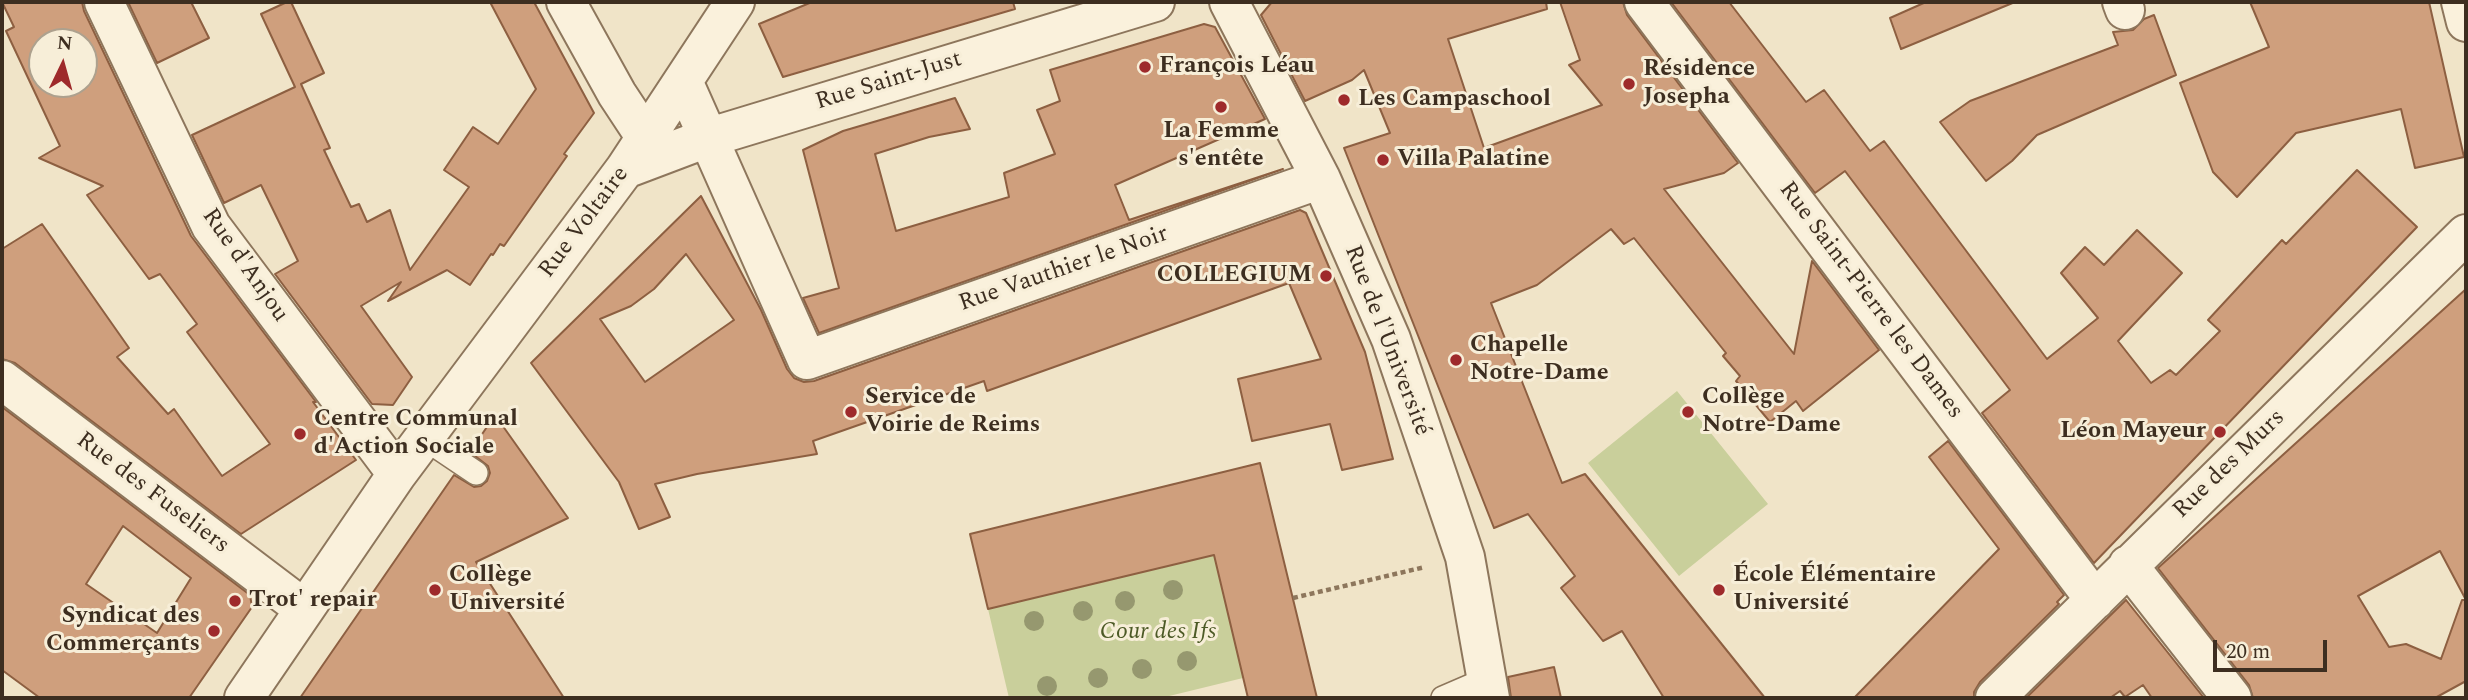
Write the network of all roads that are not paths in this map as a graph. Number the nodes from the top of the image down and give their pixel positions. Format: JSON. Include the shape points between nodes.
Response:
{"nodes":[{"id":1,"x":104,"y":2,"type":"edge"},
{"id":2,"x":566,"y":2,"type":"edge"},
{"id":3,"x":736,"y":2,"type":"edge"},
{"id":4,"x":1155,"y":2,"type":"edge"},
{"id":5,"x":1229,"y":2,"type":"edge"},
{"id":6,"x":1644,"y":2,"type":"edge"},
{"id":7,"x":2461,"y":2,"type":"edge"},
{"id":8,"x":2466,"y":22,"type":"edge"},
{"id":9,"x":683,"y":81,"type":"junction"},
{"id":10,"x":646,"y":138,"type":"junction"},
{"id":11,"x":707,"y":138,"type":"junction"},
{"id":12,"x":625,"y":169,"type":"junction"},
{"id":13,"x":1321,"y":179,"type":"junction"},
{"id":14,"x":2466,"y":234,"type":"edge"},
{"id":15,"x":2,"y":380,"type":"edge"},
{"id":16,"x":424,"y":438,"type":"junction"},
{"id":17,"x":476,"y":473,"type":"dead end"},
{"id":18,"x":397,"y":474,"type":"junction"},
{"id":19,"x":2128,"y":565,"type":"junction"},
{"id":20,"x":2095,"y":600,"type":"junction"},
{"id":21,"x":303,"y":608,"type":"junction"},
{"id":22,"x":1488,"y":689,"type":"edge"},
{"id":23,"x":244,"y":698,"type":"edge"},
{"id":24,"x":1443,"y":698,"type":"edge"},
{"id":25,"x":1995,"y":698,"type":"edge"},
{"id":26,"x":2232,"y":698,"type":"edge"}],
"edges":[{"from":1,"to":18,"type":"street","name":"Rue d'Anjou","via":[[211,226]]},
{"from":2,"to":10,"type":"street"},
{"from":3,"to":9,"type":"street","name":"Rue Voltaire"},
{"from":4,"to":11,"type":"street","name":"Rue Saint-Just"},
{"from":5,"to":13,"type":"street","name":"Rue de l'Université"},
{"from":6,"to":20,"type":"street","name":"Rue Saint-Pierre les Dames"},
{"from":7,"to":8,"type":"street"},
{"from":9,"to":10,"type":"street","name":"Rue Voltaire"},
{"from":9,"to":11,"type":"street","name":"Rue Vauthier le Noir"},
{"from":10,"to":12,"type":"street","name":"Rue Voltaire"},
{"from":11,"to":12,"type":"street","name":"Rue Saint-Just"},
{"from":11,"to":13,"type":"street","name":"Rue Vauthier le Noir","via":[[811,370]]},
{"from":12,"to":16,"type":"street","name":"Rue Voltaire"},
{"from":13,"to":22,"type":"street","name":"Rue de l'Université","via":[[1391,339],[1465,557]]},
{"from":14,"to":19,"type":"street","name":"Rue des Murs"},
{"from":15,"to":21,"type":"street","name":"Rue des Fuseliers"},
{"from":16,"to":17,"type":"lane"},
{"from":16,"to":18,"type":"street","name":"Rue Voltaire"},
{"from":18,"to":21,"type":"street","name":"Rue Voltaire"},
{"from":19,"to":20,"type":"street","name":"Rue des Murs"},
{"from":19,"to":26,"type":"street"},
{"from":20,"to":25,"type":"street","name":"Rue des Murs"},
{"from":21,"to":23,"type":"street","name":"Rue Voltaire"},
{"from":22,"to":24,"type":"lane"}]}
